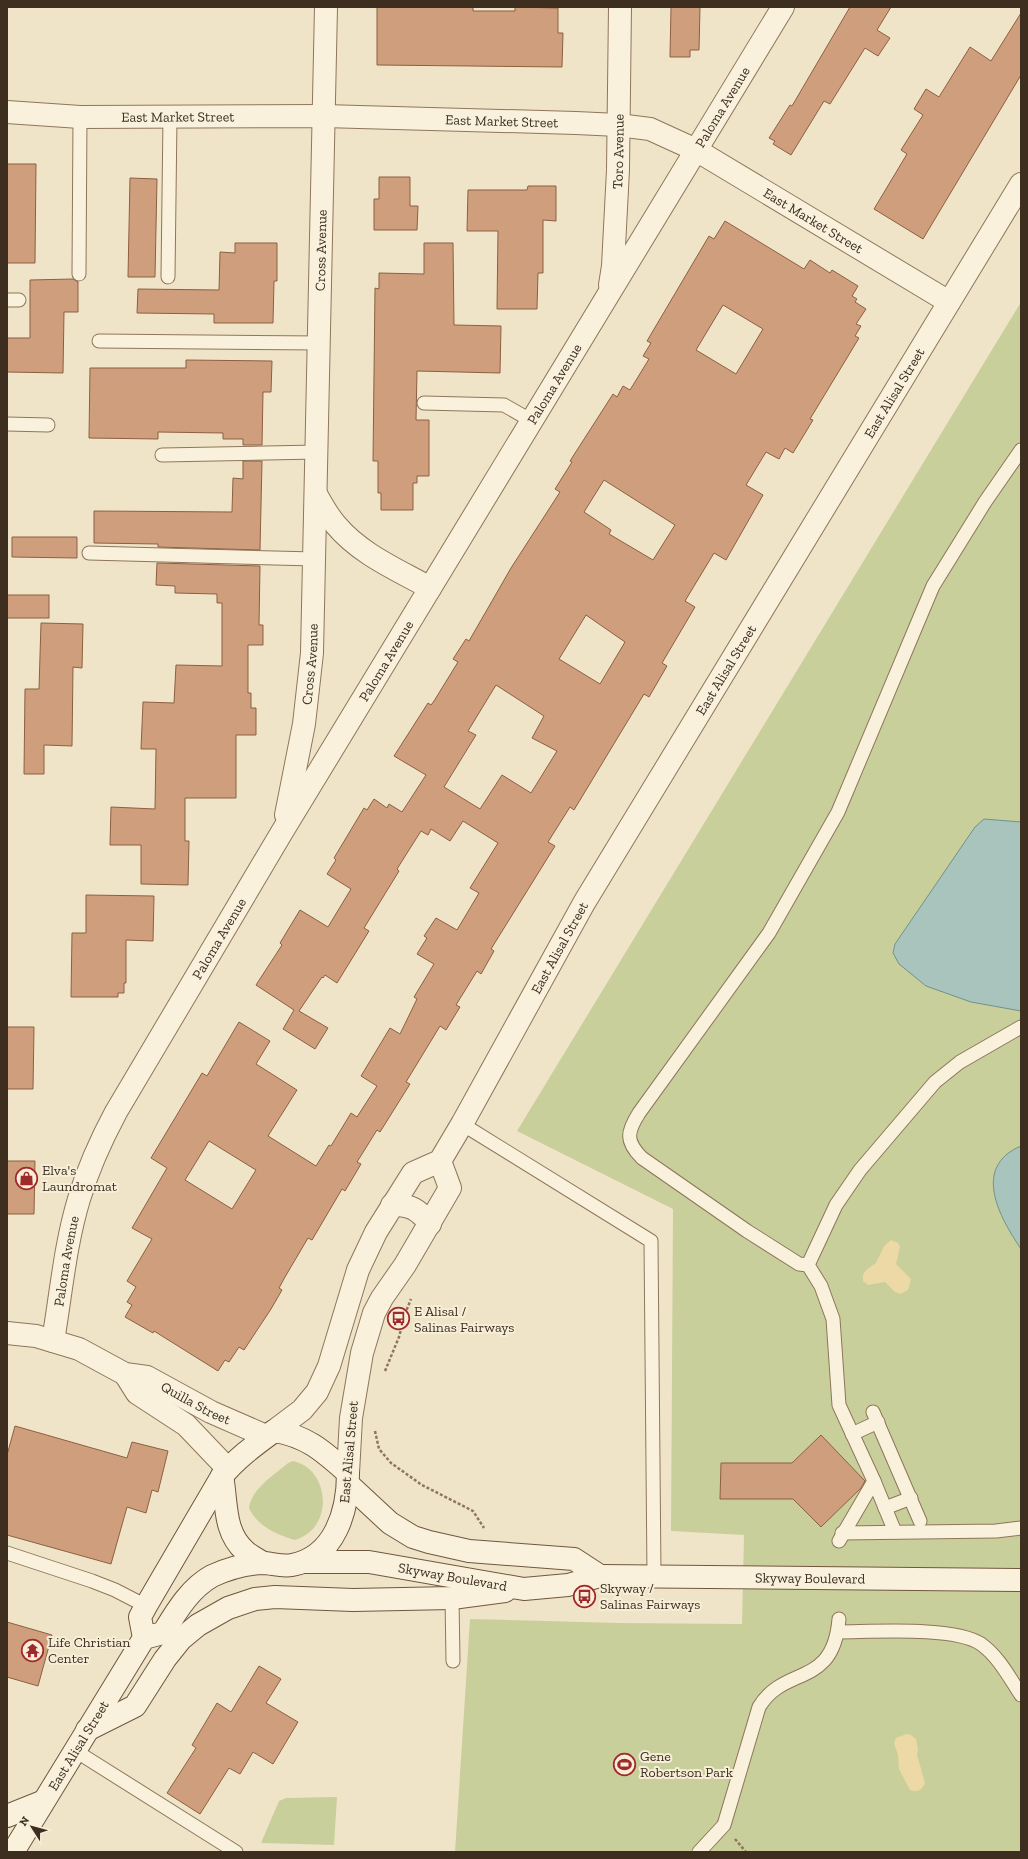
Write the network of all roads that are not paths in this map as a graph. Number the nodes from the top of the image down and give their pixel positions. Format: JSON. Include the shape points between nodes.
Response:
{"nodes":[{"id":1,"x":326,"y":7,"type":"edge"},
{"id":2,"x":620,"y":7,"type":"edge"},
{"id":3,"x":783,"y":7,"type":"edge"},
{"id":4,"x":7,"y":112,"type":"edge"},
{"id":5,"x":324,"y":116,"type":"junction"},
{"id":6,"x":80,"y":117,"type":"junction"},
{"id":7,"x":170,"y":117,"type":"junction"},
{"id":8,"x":618,"y":125,"type":"junction"},
{"id":9,"x":696,"y":150,"type":"junction"},
{"id":10,"x":1021,"y":184,"type":"edge"},
{"id":11,"x":79,"y":274,"type":"dead end"},
{"id":12,"x":168,"y":277,"type":"dead end"},
{"id":13,"x":608,"y":294,"type":"junction"},
{"id":14,"x":949,"y":302,"type":"junction"},
{"id":15,"x":99,"y":341,"type":"dead end"},
{"id":16,"x":320,"y":343,"type":"junction"},
{"id":17,"x":424,"y":403,"type":"dead end"},
{"id":18,"x":532,"y":421,"type":"junction"},
{"id":19,"x":7,"y":424,"type":"edge"},
{"id":20,"x":48,"y":425,"type":"dead end"},
{"id":21,"x":1021,"y":450,"type":"edge"},
{"id":22,"x":317,"y":452,"type":"junction"},
{"id":23,"x":162,"y":455,"type":"dead end"},
{"id":24,"x":316,"y":494,"type":"junction"},
{"id":25,"x":89,"y":553,"type":"dead end"},
{"id":26,"x":315,"y":559,"type":"junction"},
{"id":27,"x":430,"y":588,"type":"junction"},
{"id":28,"x":282,"y":832,"type":"junction"},
{"id":29,"x":1021,"y":1027,"type":"edge"},
{"id":30,"x":462,"y":1124,"type":"junction"},
{"id":31,"x":440,"y":1161,"type":"junction"},
{"id":32,"x":392,"y":1205,"type":"junction"},
{"id":33,"x":430,"y":1224,"type":"junction"},
{"id":34,"x":808,"y":1265,"type":"junction"},
{"id":35,"x":7,"y":1332,"type":"edge"},
{"id":36,"x":53,"y":1341,"type":"junction"},
{"id":37,"x":125,"y":1374,"type":"junction"},
{"id":38,"x":270,"y":1433,"type":"junction"},
{"id":39,"x":852,"y":1434,"type":"junction"},
{"id":40,"x":225,"y":1472,"type":"junction"},
{"id":41,"x":348,"y":1478,"type":"junction"},
{"id":42,"x":874,"y":1481,"type":"junction"},
{"id":43,"x":910,"y":1498,"type":"junction"},
{"id":44,"x":885,"y":1508,"type":"junction"},
{"id":45,"x":920,"y":1521,"type":"dead end"},
{"id":46,"x":1021,"y":1528,"type":"edge"},
{"id":47,"x":895,"y":1532,"type":"junction"},
{"id":48,"x":7,"y":1553,"type":"edge"},
{"id":49,"x":304,"y":1562,"type":"junction"},
{"id":50,"x":262,"y":1563,"type":"junction"},
{"id":51,"x":654,"y":1575,"type":"junction"},
{"id":52,"x":600,"y":1576,"type":"junction"},
{"id":53,"x":1021,"y":1580,"type":"edge"},
{"id":54,"x":524,"y":1589,"type":"junction"},
{"id":55,"x":452,"y":1598,"type":"junction"},
{"id":56,"x":146,"y":1606,"type":"junction"},
{"id":57,"x":839,"y":1619,"type":"dead end"},
{"id":58,"x":838,"y":1632,"type":"junction"},
{"id":59,"x":144,"y":1638,"type":"junction"},
{"id":60,"x":453,"y":1662,"type":"dead end"},
{"id":61,"x":1021,"y":1694,"type":"edge"},
{"id":62,"x":87,"y":1730,"type":"junction"},
{"id":63,"x":74,"y":1750,"type":"junction"},
{"id":64,"x":42,"y":1802,"type":"junction"},
{"id":65,"x":7,"y":1816,"type":"edge"},
{"id":66,"x":13,"y":1852,"type":"edge"},
{"id":67,"x":236,"y":1852,"type":"edge"},
{"id":68,"x":699,"y":1852,"type":"edge"}],
"edges":[{"from":1,"to":5,"type":"street","name":"Cross Avenue"},
{"from":2,"to":8,"type":"street","name":"Toro Avenue"},
{"from":3,"to":9,"type":"street","name":"Paloma Avenue"},
{"from":4,"to":6,"type":"street","name":"East Market Street"},
{"from":5,"to":7,"type":"street","name":"East Market Street"},
{"from":5,"to":8,"type":"street","name":"East Market Street"},
{"from":5,"to":16,"type":"street","name":"Cross Avenue"},
{"from":6,"to":7,"type":"street","name":"East Market Street"},
{"from":6,"to":11,"type":"lane"},
{"from":7,"to":12,"type":"lane"},
{"from":8,"to":9,"type":"street","name":"East Market Street","via":[[650,129]]},
{"from":8,"to":13,"type":"street","name":"Toro Avenue","via":[[613,266]]},
{"from":9,"to":13,"type":"street","name":"Paloma Avenue"},
{"from":9,"to":14,"type":"street","name":"East Market Street"},
{"from":10,"to":14,"type":"street","name":"East Alisal Street"},
{"from":13,"to":18,"type":"street","name":"Paloma Avenue"},
{"from":14,"to":30,"type":"street","name":"East Alisal Street","via":[[584,903]]},
{"from":15,"to":16,"type":"lane"},
{"from":16,"to":22,"type":"street","name":"Cross Avenue"},
{"from":17,"to":18,"type":"lane","via":[[504,405]]},
{"from":18,"to":27,"type":"street","name":"Paloma Avenue"},
{"from":19,"to":20,"type":"lane"},
{"from":21,"to":34,"type":"lane","via":[[984,502],[933,586],[838,812],[769,933],[639,1113],[630,1132],[631,1145],[642,1158],[798,1264]]},
{"from":22,"to":23,"type":"lane"},
{"from":22,"to":24,"type":"street","name":"Cross Avenue"},
{"from":24,"to":26,"type":"street","name":"Cross Avenue"},
{"from":24,"to":27,"type":"street","via":[[328,514],[346,535],[382,561]]},
{"from":25,"to":26,"type":"lane"},
{"from":26,"to":28,"type":"street","name":"Cross Avenue","via":[[309,689]]},
{"from":27,"to":28,"type":"street","name":"Paloma Avenue"},
{"from":28,"to":36,"type":"street","name":"Paloma Avenue","via":[[107,1128],[79,1200]]},
{"from":29,"to":34,"type":"lane","via":[[960,1062],[935,1082],[860,1170],[836,1205]]},
{"from":30,"to":31,"type":"street","name":"East Alisal Street"},
{"from":30,"to":51,"type":"lane","via":[[651,1241]]},
{"from":31,"to":32,"type":"street","via":[[413,1173]]},
{"from":31,"to":33,"type":"street","name":"East Alisal Street","via":[[450,1188]]},
{"from":32,"to":33,"type":"street","via":[[402,1204],[414,1208],[422,1213]]},
{"from":32,"to":38,"type":"street","via":[[358,1270],[323,1381],[302,1410]]},
{"from":33,"to":41,"type":"street","name":"East Alisal Street","via":[[382,1298],[369,1326],[351,1418]]},
{"from":34,"to":39,"type":"lane","via":[[821,1286],[833,1319],[839,1405]]},
{"from":35,"to":36,"type":"street","name":"Quilla Street"},
{"from":36,"to":37,"type":"street","name":"Quilla Street","via":[[79,1349]]},
{"from":37,"to":38,"type":"street","name":"Quilla Street","via":[[147,1377],[211,1412]]},
{"from":37,"to":40,"type":"street","name":"Quilla Street","via":[[137,1393],[186,1425]]},
{"from":38,"to":40,"type":"street","via":[[246,1451]]},
{"from":38,"to":41,"type":"street","name":"Skyway Boulevard","via":[[306,1439],[319,1448]]},
{"from":39,"to":42,"type":"lane"},
{"from":39,"to":43,"type":"lane","via":[[876,1417]]},
{"from":40,"to":50,"type":"street","via":[[228,1524],[234,1538],[244,1550]]},
{"from":40,"to":56,"type":"street"},
{"from":41,"to":49,"type":"street","name":"East Alisal Street","via":[[343,1517],[336,1532],[324,1548]]},
{"from":41,"to":52,"type":"street","name":"Skyway Boulevard","via":[[390,1523],[413,1537],[469,1551],[574,1559]]},
{"from":42,"to":44,"type":"lane"},
{"from":42,"to":47,"type":"lane","via":[[841,1537]]},
{"from":43,"to":44,"type":"lane"},
{"from":43,"to":45,"type":"lane"},
{"from":44,"to":47,"type":"lane"},
{"from":46,"to":47,"type":"lane","via":[[996,1531]]},
{"from":48,"to":56,"type":"lane","via":[[116,1590]]},
{"from":49,"to":50,"type":"street","name":"East Alisal Street","via":[[284,1566]]},
{"from":49,"to":54,"type":"street","name":"Skyway Boulevard","via":[[369,1562]]},
{"from":50,"to":59,"type":"street","name":"East Alisal Street","via":[[236,1567],[203,1582],[177,1610],[163,1633]]},
{"from":51,"to":52,"type":"street","name":"Skyway Boulevard"},
{"from":51,"to":53,"type":"street","name":"Skyway Boulevard"},
{"from":52,"to":54,"type":"street","name":"Skyway Boulevard","via":[[568,1585]]},
{"from":54,"to":55,"type":"street"},
{"from":55,"to":60,"type":"lane"},
{"from":55,"to":62,"type":"street","via":[[353,1600],[275,1597],[254,1599],[228,1608],[198,1625],[181,1639],[135,1706]]},
{"from":56,"to":59,"type":"street","via":[[140,1617]]},
{"from":57,"to":58,"type":"lane"},
{"from":58,"to":61,"type":"lane","via":[[943,1633],[969,1639],[997,1658]]},
{"from":58,"to":68,"type":"lane","via":[[830,1651],[818,1668],[778,1688],[764,1699],[755,1718],[724,1825]]},
{"from":59,"to":62,"type":"street","name":"East Alisal Street"},
{"from":62,"to":63,"type":"street","name":"East Alisal Street"},
{"from":63,"to":64,"type":"street","name":"East Alisal Street"},
{"from":63,"to":67,"type":"lane"},
{"from":64,"to":65,"type":"street"},
{"from":64,"to":66,"type":"street","name":"East Alisal Street"}]}
